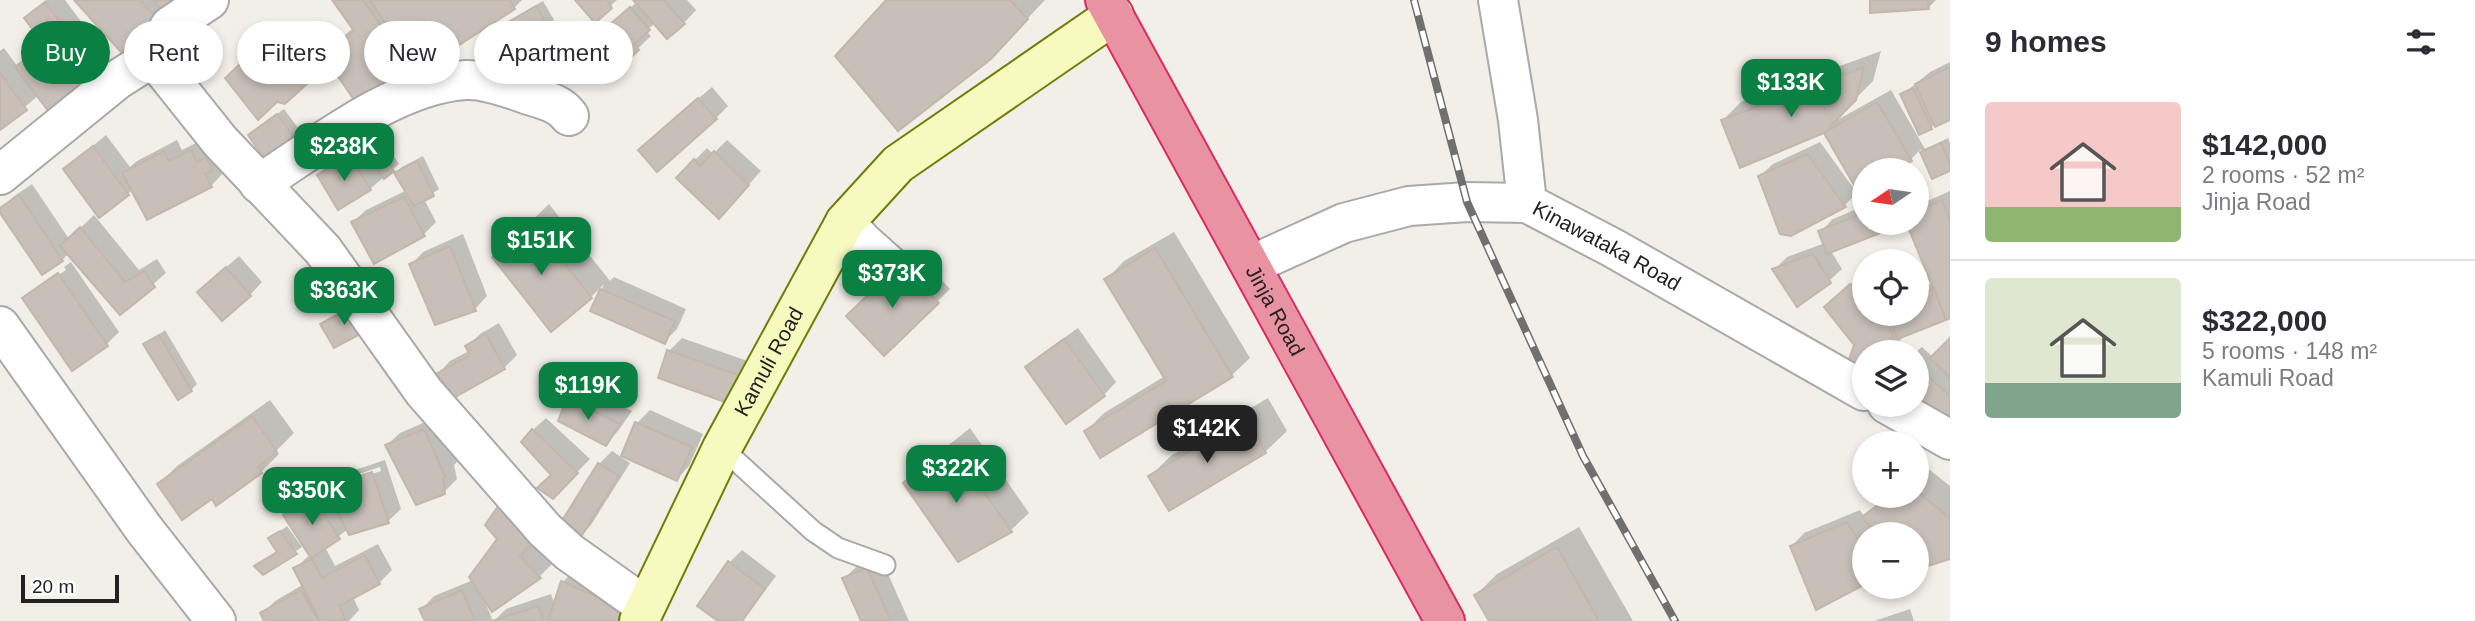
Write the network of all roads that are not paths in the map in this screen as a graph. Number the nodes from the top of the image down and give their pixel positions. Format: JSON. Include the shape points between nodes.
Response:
{"nodes":[{"id":1,"x":209,"y":0,"type":"edge"},
{"id":2,"x":1498,"y":0,"type":"edge"},
{"id":3,"x":1110,"y":8,"type":"edge"},
{"id":4,"x":178,"y":21,"type":"edge"},
{"id":5,"x":124,"y":76,"type":"edge"},
{"id":6,"x":175,"y":84,"type":"edge"},
{"id":7,"x":569,"y":116,"type":"dead end"},
{"id":8,"x":0,"y":175,"type":"edge"},
{"id":9,"x":259,"y":184,"type":"junction"},
{"id":10,"x":1527,"y":203,"type":"junction"},
{"id":11,"x":845,"y":222,"type":"junction"},
{"id":12,"x":1251,"y":265,"type":"junction"},
{"id":13,"x":891,"y":267,"type":"dead end"},
{"id":14,"x":0,"y":326,"type":"edge"},
{"id":15,"x":1852,"y":384,"type":"edge"},
{"id":16,"x":1910,"y":417,"type":"edge"},
{"id":17,"x":1950,"y":440,"type":"edge"},
{"id":18,"x":722,"y":448,"type":"junction"},
{"id":19,"x":885,"y":565,"type":"dead end"},
{"id":20,"x":642,"y":614,"type":"edge"},
{"id":21,"x":204,"y":617,"type":"edge"},
{"id":22,"x":1445,"y":621,"type":"edge"}],
"edges":[{"from":1,"to":4,"type":"street"},
{"from":2,"to":10,"type":"street"},
{"from":3,"to":11,"type":"street","name":"Kamuli Road","via":[[898,164]]},
{"from":3,"to":12,"type":"highway","name":"Jinja Road"},
{"from":5,"to":8,"type":"street"},
{"from":6,"to":9,"type":"street"},
{"from":7,"to":9,"type":"street","via":[[563,107],[515,90],[468,80],[432,86],[394,99]]},
{"from":9,"to":20,"type":"street","via":[[323,250],[424,392],[545,530]]},
{"from":10,"to":12,"type":"street","name":"Kinawataka Road","via":[[1409,206],[1344,223]]},
{"from":10,"to":15,"type":"street","name":"Kinawataka Road"},
{"from":11,"to":13,"type":"street"},
{"from":11,"to":18,"type":"street","name":"Kamuli Road"},
{"from":12,"to":22,"type":"highway","name":"Jinja Road"},
{"from":14,"to":21,"type":"street"},
{"from":16,"to":17,"type":"street"},
{"from":18,"to":19,"type":"lane","via":[[838,548]]},
{"from":18,"to":20,"type":"street","name":"Kamuli Road"}]}
